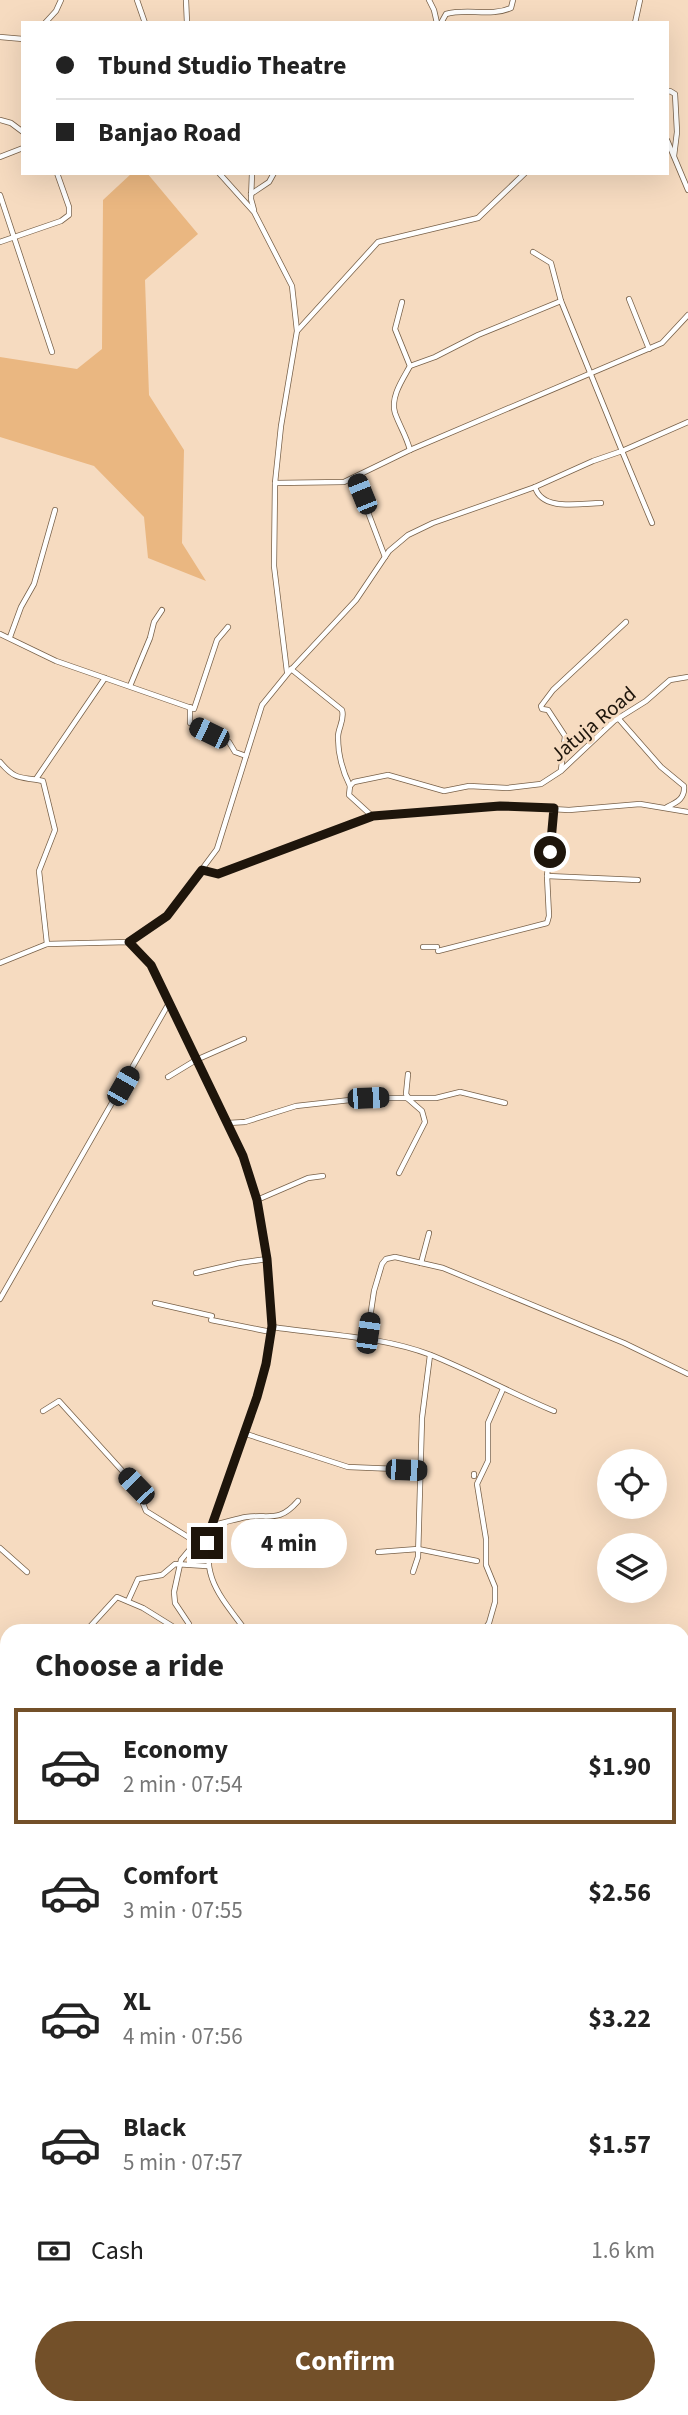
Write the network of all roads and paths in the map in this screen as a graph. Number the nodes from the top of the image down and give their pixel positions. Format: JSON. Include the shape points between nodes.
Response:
{"nodes":[{"id":1,"x":61,"y":0,"type":"edge"},
{"id":2,"x":137,"y":0,"type":"edge"},
{"id":3,"x":186,"y":0,"type":"edge"},
{"id":4,"x":429,"y":0,"type":"edge"},
{"id":5,"x":513,"y":0,"type":"edge"},
{"id":6,"x":640,"y":0,"type":"edge"},
{"id":7,"x":47,"y":21,"type":"edge"},
{"id":8,"x":144,"y":21,"type":"edge"},
{"id":9,"x":187,"y":21,"type":"edge"},
{"id":10,"x":438,"y":21,"type":"edge"},
{"id":11,"x":441,"y":21,"type":"edge"},
{"id":12,"x":635,"y":21,"type":"edge"},
{"id":13,"x":0,"y":37,"type":"edge"},
{"id":14,"x":21,"y":40,"type":"edge"},
{"id":15,"x":669,"y":91,"type":"edge"},
{"id":16,"x":0,"y":120,"type":"edge"},
{"id":17,"x":21,"y":130,"type":"edge"},
{"id":18,"x":669,"y":145,"type":"edge"},
{"id":19,"x":21,"y":149,"type":"edge"},
{"id":20,"x":674,"y":156,"type":"junction"},
{"id":21,"x":0,"y":157,"type":"edge"},
{"id":22,"x":58,"y":175,"type":"edge"},
{"id":23,"x":221,"y":175,"type":"edge"},
{"id":24,"x":252,"y":175,"type":"edge"},
{"id":25,"x":273,"y":175,"type":"edge"},
{"id":26,"x":523,"y":175,"type":"edge"},
{"id":27,"x":688,"y":190,"type":"edge"},
{"id":28,"x":251,"y":194,"type":"junction"},
{"id":29,"x":0,"y":195,"type":"edge"},
{"id":30,"x":254,"y":212,"type":"junction"},
{"id":31,"x":12,"y":237,"type":"junction"},
{"id":32,"x":0,"y":242,"type":"edge"},
{"id":33,"x":533,"y":252,"type":"dead end"},
{"id":34,"x":629,"y":299,"type":"dead end"},
{"id":35,"x":561,"y":301,"type":"junction"},
{"id":36,"x":402,"y":302,"type":"dead end"},
{"id":37,"x":688,"y":315,"type":"edge"},
{"id":38,"x":297,"y":331,"type":"junction"},
{"id":39,"x":649,"y":349,"type":"junction"},
{"id":40,"x":52,"y":352,"type":"dead end"},
{"id":41,"x":410,"y":366,"type":"junction"},
{"id":42,"x":589,"y":374,"type":"junction"},
{"id":43,"x":688,"y":422,"type":"edge"},
{"id":44,"x":410,"y":450,"type":"junction"},
{"id":45,"x":622,"y":451,"type":"junction"},
{"id":46,"x":355,"y":478,"type":"junction"},
{"id":47,"x":275,"y":483,"type":"junction"},
{"id":48,"x":535,"y":487,"type":"junction"},
{"id":49,"x":601,"y":503,"type":"dead end"},
{"id":50,"x":55,"y":510,"type":"dead end"},
{"id":51,"x":652,"y":523,"type":"dead end"},
{"id":52,"x":385,"y":556,"type":"junction"},
{"id":53,"x":162,"y":610,"type":"dead end"},
{"id":54,"x":626,"y":622,"type":"dead end"},
{"id":55,"x":228,"y":626,"type":"dead end"},
{"id":56,"x":0,"y":634,"type":"edge"},
{"id":57,"x":10,"y":637,"type":"junction"},
{"id":58,"x":289,"y":671,"type":"junction"},
{"id":59,"x":688,"y":677,"type":"edge"},
{"id":60,"x":105,"y":678,"type":"junction"},
{"id":61,"x":130,"y":685,"type":"junction"},
{"id":62,"x":190,"y":708,"type":"junction"},
{"id":63,"x":618,"y":718,"type":"junction"},
{"id":64,"x":246,"y":756,"type":"junction"},
{"id":65,"x":0,"y":762,"type":"edge"},
{"id":66,"x":561,"y":771,"type":"junction"},
{"id":67,"x":36,"y":779,"type":"junction"},
{"id":68,"x":350,"y":786,"type":"junction"},
{"id":69,"x":666,"y":807,"type":"junction"},
{"id":70,"x":554,"y":808,"type":"junction"},
{"id":71,"x":688,"y":811,"type":"edge"},
{"id":72,"x":373,"y":816,"type":"junction"},
{"id":73,"x":202,"y":870,"type":"junction"},
{"id":74,"x":547,"y":876,"type":"junction"},
{"id":75,"x":638,"y":880,"type":"dead end"},
{"id":76,"x":129,"y":942,"type":"junction"},
{"id":77,"x":47,"y":944,"type":"junction"},
{"id":78,"x":423,"y":947,"type":"dead end"},
{"id":79,"x":0,"y":963,"type":"edge"},
{"id":80,"x":169,"y":1003,"type":"junction"},
{"id":81,"x":244,"y":1039,"type":"dead end"},
{"id":82,"x":196,"y":1060,"type":"junction"},
{"id":83,"x":408,"y":1074,"type":"dead end"},
{"id":84,"x":168,"y":1077,"type":"dead end"},
{"id":85,"x":407,"y":1097,"type":"junction"},
{"id":86,"x":505,"y":1103,"type":"dead end"},
{"id":87,"x":228,"y":1123,"type":"junction"},
{"id":88,"x":399,"y":1173,"type":"dead end"},
{"id":89,"x":323,"y":1176,"type":"dead end"},
{"id":90,"x":257,"y":1200,"type":"junction"},
{"id":91,"x":429,"y":1233,"type":"dead end"},
{"id":92,"x":267,"y":1259,"type":"junction"},
{"id":93,"x":421,"y":1263,"type":"junction"},
{"id":94,"x":196,"y":1273,"type":"dead end"},
{"id":95,"x":0,"y":1299,"type":"edge"},
{"id":96,"x":155,"y":1303,"type":"dead end"},
{"id":97,"x":272,"y":1329,"type":"junction"},
{"id":98,"x":367,"y":1338,"type":"junction"},
{"id":99,"x":430,"y":1355,"type":"junction"},
{"id":100,"x":688,"y":1374,"type":"edge"},
{"id":101,"x":503,"y":1390,"type":"junction"},
{"id":102,"x":43,"y":1411,"type":"dead end"},
{"id":103,"x":554,"y":1411,"type":"dead end"},
{"id":104,"x":243,"y":1433,"type":"junction"},
{"id":105,"x":421,"y":1470,"type":"junction"},
{"id":106,"x":298,"y":1501,"type":"dead end"},
{"id":107,"x":212,"y":1525,"type":"junction"},
{"id":108,"x":196,"y":1542,"type":"junction"},
{"id":109,"x":207,"y":1543,"type":"junction"},
{"id":110,"x":0,"y":1548,"type":"edge"},
{"id":111,"x":418,"y":1549,"type":"junction"},
{"id":112,"x":378,"y":1552,"type":"dead end"},
{"id":113,"x":477,"y":1561,"type":"dead end"},
{"id":114,"x":181,"y":1565,"type":"junction"},
{"id":115,"x":206,"y":1566,"type":"junction"},
{"id":116,"x":27,"y":1572,"type":"dead end"},
{"id":117,"x":413,"y":1572,"type":"dead end"},
{"id":118,"x":128,"y":1602,"type":"junction"},
{"id":119,"x":92,"y":1624,"type":"edge"},
{"id":120,"x":169,"y":1624,"type":"edge"},
{"id":121,"x":189,"y":1624,"type":"edge"},
{"id":122,"x":241,"y":1624,"type":"edge"},
{"id":123,"x":488,"y":1624,"type":"edge"}],
"edges":[{"from":1,"to":7,"type":"street"},
{"from":2,"to":8,"type":"street"},
{"from":3,"to":9,"type":"street"},
{"from":4,"to":10,"type":"street"},
{"from":5,"to":11,"type":"street","via":[[511,8],[503,11],[460,10]]},
{"from":6,"to":12,"type":"street"},
{"from":13,"to":14,"type":"street"},
{"from":15,"to":20,"type":"street","via":[[675,94]]},
{"from":16,"to":17,"type":"street"},
{"from":18,"to":20,"type":"street"},
{"from":19,"to":21,"type":"street"},
{"from":20,"to":27,"type":"street"},
{"from":22,"to":31,"type":"street","via":[[69,215]]},
{"from":23,"to":30,"type":"street"},
{"from":24,"to":28,"type":"street"},
{"from":25,"to":28,"type":"street"},
{"from":26,"to":38,"type":"street","via":[[478,218],[378,242]]},
{"from":28,"to":30,"type":"street"},
{"from":29,"to":31,"type":"street"},
{"from":30,"to":38,"type":"street","via":[[292,286]]},
{"from":31,"to":32,"type":"street"},
{"from":31,"to":40,"type":"street"},
{"from":33,"to":35,"type":"street","via":[[551,263]]},
{"from":34,"to":39,"type":"street"},
{"from":35,"to":41,"type":"street"},
{"from":35,"to":42,"type":"street"},
{"from":36,"to":41,"type":"street","via":[[395,329]]},
{"from":37,"to":39,"type":"street","via":[[662,343]]},
{"from":38,"to":47,"type":"street"},
{"from":39,"to":42,"type":"street"},
{"from":41,"to":44,"type":"street","via":[[396,392],[394,411]]},
{"from":42,"to":44,"type":"street"},
{"from":42,"to":45,"type":"street"},
{"from":43,"to":45,"type":"street"},
{"from":44,"to":46,"type":"street"},
{"from":45,"to":48,"type":"street"},
{"from":45,"to":51,"type":"street"},
{"from":46,"to":47,"type":"street","via":[[334,484]]},
{"from":46,"to":52,"type":"street"},
{"from":47,"to":58,"type":"street","via":[[274,566]]},
{"from":48,"to":49,"type":"street","via":[[548,503]]},
{"from":48,"to":52,"type":"street","via":[[433,523]]},
{"from":50,"to":57,"type":"street","via":[[34,584]]},
{"from":52,"to":58,"type":"street","via":[[356,600]]},
{"from":53,"to":61,"type":"street"},
{"from":54,"to":66,"type":"street","via":[[541,706],[565,736]]},
{"from":55,"to":62,"type":"street","via":[[217,640],[194,709]]},
{"from":56,"to":57,"type":"street"},
{"from":57,"to":60,"type":"street","via":[[56,661]]},
{"from":58,"to":64,"type":"street","via":[[262,705]]},
{"from":58,"to":68,"type":"street","via":[[342,710],[337,736],[342,772]]},
{"from":59,"to":63,"type":"street","name":"Jatuja Road","via":[[670,680]]},
{"from":60,"to":61,"type":"street"},
{"from":60,"to":67,"type":"street"},
{"from":61,"to":62,"type":"street"},
{"from":62,"to":64,"type":"street","via":[[190,723]]},
{"from":63,"to":66,"type":"street","name":"Jatuja Road"},
{"from":63,"to":69,"type":"street","via":[[684,786],[680,800]]},
{"from":64,"to":73,"type":"street","via":[[217,849]]},
{"from":65,"to":67,"type":"street","via":[[26,781]]},
{"from":66,"to":68,"type":"street","name":"Jatuja Road","via":[[541,784],[507,788],[469,786],[444,791],[388,775]]},
{"from":67,"to":77,"type":"street","via":[[43,781],[55,830],[39,871]]},
{"from":68,"to":72,"type":"street","via":[[349,795]]},
{"from":69,"to":70,"type":"street"},
{"from":69,"to":71,"type":"street"},
{"from":70,"to":72,"type":"street","via":[[500,806]]},
{"from":70,"to":74,"type":"street"},
{"from":72,"to":73,"type":"street","via":[[218,874]]},
{"from":73,"to":76,"type":"street","via":[[167,916]]},
{"from":74,"to":75,"type":"street"},
{"from":74,"to":78,"type":"street","via":[[547,923],[438,949]]},
{"from":76,"to":77,"type":"street"},
{"from":76,"to":80,"type":"street","via":[[151,965]]},
{"from":77,"to":79,"type":"street"},
{"from":80,"to":82,"type":"street"},
{"from":80,"to":95,"type":"street"},
{"from":81,"to":82,"type":"street"},
{"from":82,"to":84,"type":"street"},
{"from":82,"to":87,"type":"street"},
{"from":83,"to":85,"type":"street"},
{"from":85,"to":86,"type":"street","via":[[436,1098],[460,1091]]},
{"from":85,"to":87,"type":"street","via":[[296,1106]]},
{"from":85,"to":88,"type":"street","via":[[419,1107],[425,1122]]},
{"from":87,"to":90,"type":"street"},
{"from":89,"to":90,"type":"street"},
{"from":90,"to":92,"type":"street"},
{"from":91,"to":93,"type":"street"},
{"from":92,"to":94,"type":"street"},
{"from":92,"to":97,"type":"street"},
{"from":93,"to":98,"type":"street","via":[[391,1256],[382,1264]]},
{"from":93,"to":100,"type":"street","via":[[624,1343]]},
{"from":96,"to":97,"type":"street"},
{"from":97,"to":98,"type":"street"},
{"from":97,"to":104,"type":"street","via":[[257,1397]]},
{"from":98,"to":99,"type":"street"},
{"from":99,"to":101,"type":"street"},
{"from":99,"to":105,"type":"street"},
{"from":101,"to":103,"type":"street"},
{"from":101,"to":123,"type":"street","via":[[488,1423],[488,1461],[477,1484],[486,1539],[485,1565],[495,1587]]},
{"from":102,"to":108,"type":"street","via":[[59,1401],[136,1486],[146,1511]]},
{"from":104,"to":105,"type":"street","via":[[348,1467]]},
{"from":104,"to":107,"type":"street"},
{"from":105,"to":111,"type":"street"},
{"from":106,"to":107,"type":"street","via":[[278,1517],[248,1517]]},
{"from":107,"to":109,"type":"street"},
{"from":108,"to":109,"type":"street"},
{"from":108,"to":114,"type":"street"},
{"from":109,"to":115,"type":"street"},
{"from":110,"to":116,"type":"street"},
{"from":111,"to":112,"type":"street"},
{"from":111,"to":113,"type":"street"},
{"from":111,"to":117,"type":"street"},
{"from":114,"to":115,"type":"street"},
{"from":114,"to":118,"type":"street","via":[[175,1564],[162,1575],[138,1579]]},
{"from":114,"to":121,"type":"street","via":[[175,1603]]},
{"from":115,"to":122,"type":"street","via":[[220,1597]]},
{"from":118,"to":119,"type":"street","via":[[117,1597]]},
{"from":118,"to":120,"type":"street"}]}
